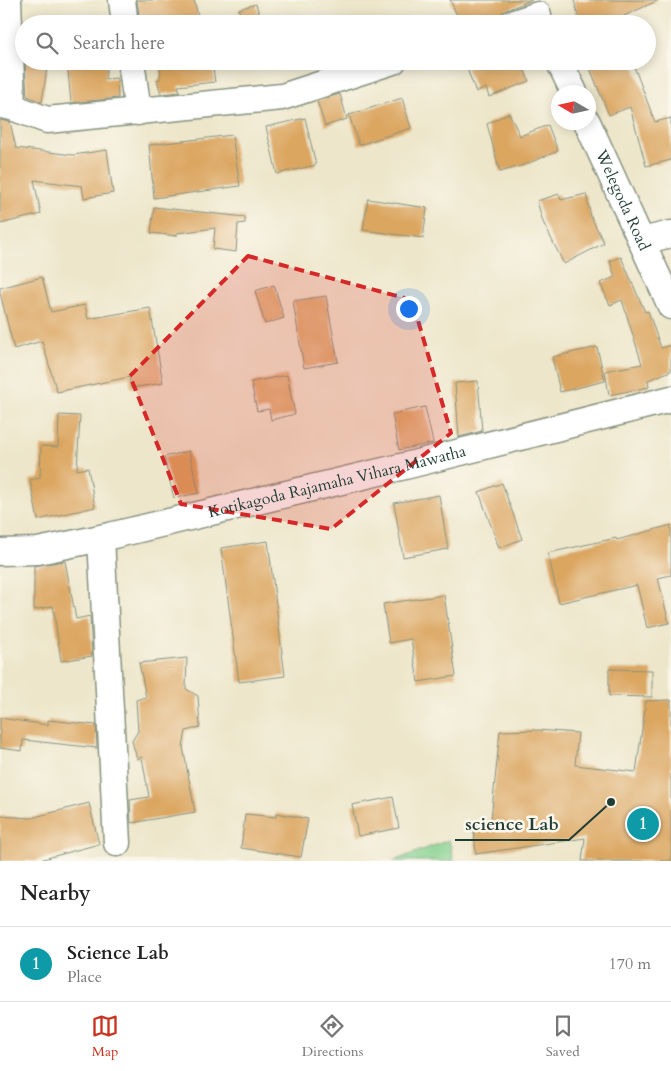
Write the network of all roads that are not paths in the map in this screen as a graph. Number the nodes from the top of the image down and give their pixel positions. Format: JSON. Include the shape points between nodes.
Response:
{"nodes":[{"id":1,"x":8,"y":0,"type":"edge"},
{"id":2,"x":122,"y":0,"type":"edge"},
{"id":3,"x":124,"y":15,"type":"edge"},
{"id":4,"x":132,"y":70,"type":"edge"},
{"id":5,"x":365,"y":70,"type":"edge"},
{"id":6,"x":563,"y":70,"type":"edge"},
{"id":7,"x":571,"y":85,"type":"edge"},
{"id":8,"x":6,"y":106,"type":"edge"},
{"id":9,"x":138,"y":112,"type":"junction"},
{"id":10,"x":591,"y":130,"type":"edge"},
{"id":11,"x":671,"y":234,"type":"edge"},
{"id":12,"x":642,"y":242,"type":"junction"},
{"id":13,"x":671,"y":306,"type":"edge"},
{"id":14,"x":671,"y":399,"type":"edge"},
{"id":15,"x":101,"y":538,"type":"junction"},
{"id":16,"x":0,"y":552,"type":"edge"},
{"id":17,"x":117,"y":843,"type":"dead end"}],
"edges":[{"from":1,"to":8,"type":"street"},
{"from":2,"to":3,"type":"street"},
{"from":4,"to":9,"type":"street"},
{"from":5,"to":9,"type":"street","via":[[282,97]]},
{"from":6,"to":7,"type":"street"},
{"from":8,"to":9,"type":"street","via":[[47,120]]},
{"from":10,"to":12,"type":"street","name":"Welegoda Road"},
{"from":11,"to":12,"type":"street"},
{"from":12,"to":13,"type":"street","name":"Welegoda Road"},
{"from":14,"to":15,"type":"street","name":"Kotikagoda Rajamaha Vihara Mawatha"},
{"from":15,"to":16,"type":"street","name":"Kotikagoda Rajamaha Vihara Mawatha","via":[[38,551]]},
{"from":15,"to":17,"type":"street"}]}
